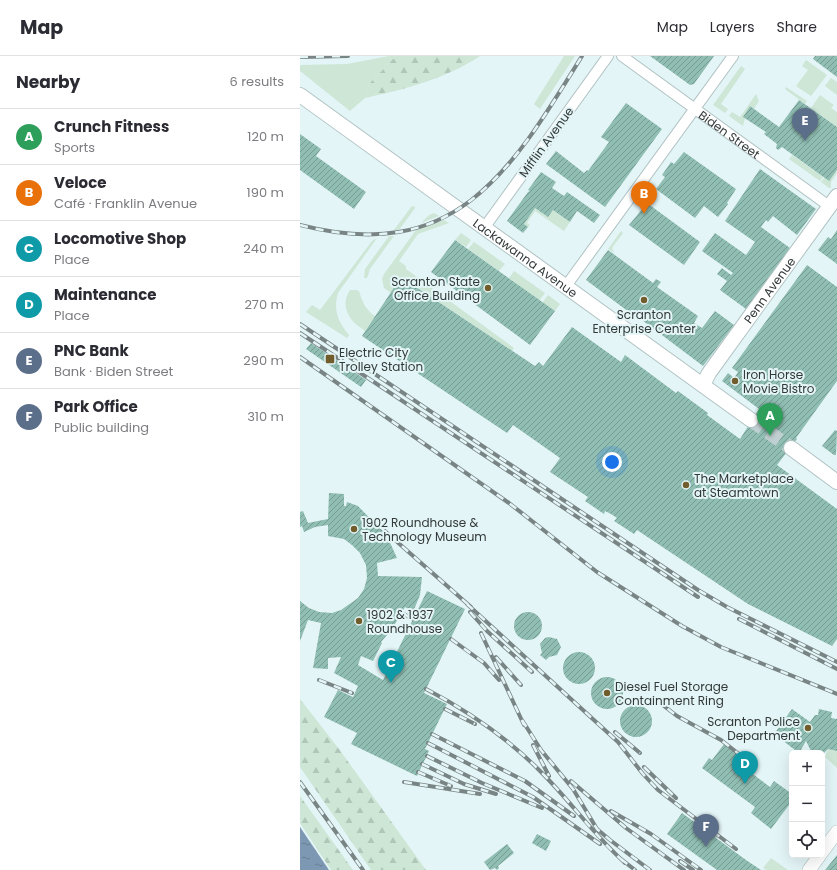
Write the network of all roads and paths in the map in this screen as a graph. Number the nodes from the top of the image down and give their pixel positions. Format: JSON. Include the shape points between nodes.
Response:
{"nodes":[{"id":1,"x":608,"y":56,"type":"edge"},
{"id":2,"x":622,"y":56,"type":"edge"},
{"id":3,"x":733,"y":56,"type":"edge"},
{"id":4,"x":300,"y":95,"type":"edge"},
{"id":5,"x":695,"y":108,"type":"junction"},
{"id":6,"x":834,"y":205,"type":"edge"},
{"id":7,"x":484,"y":228,"type":"junction"},
{"id":8,"x":566,"y":286,"type":"junction"},
{"id":9,"x":703,"y":385,"type":"junction"},
{"id":10,"x":751,"y":420,"type":"tunnel mouth"},
{"id":11,"x":791,"y":448,"type":"tunnel mouth"},
{"id":12,"x":837,"y":482,"type":"edge"},
{"id":13,"x":837,"y":832,"type":"edge"},
{"id":14,"x":825,"y":848,"type":"edge"},
{"id":15,"x":818,"y":858,"type":"edge"},
{"id":16,"x":809,"y":870,"type":"edge"}],
"edges":[{"from":1,"to":7,"type":"street","name":"Mifflin Avenue"},
{"from":2,"to":5,"type":"street","name":"Biden Street"},
{"from":3,"to":5,"type":"street"},
{"from":4,"to":7,"type":"main road","name":"Lackawanna Avenue"},
{"from":5,"to":6,"type":"street","name":"Biden Street"},
{"from":5,"to":8,"type":"street"},
{"from":6,"to":9,"type":"main road","name":"Penn Avenue"},
{"from":7,"to":8,"type":"main road","name":"Lackawanna Avenue"},
{"from":8,"to":9,"type":"main road","name":"Lackawanna Avenue"},
{"from":9,"to":10,"type":"main road","name":"Lackawanna Avenue"},
{"from":11,"to":12,"type":"main road"},
{"from":13,"to":14,"type":"street"},
{"from":15,"to":16,"type":"street"}]}
